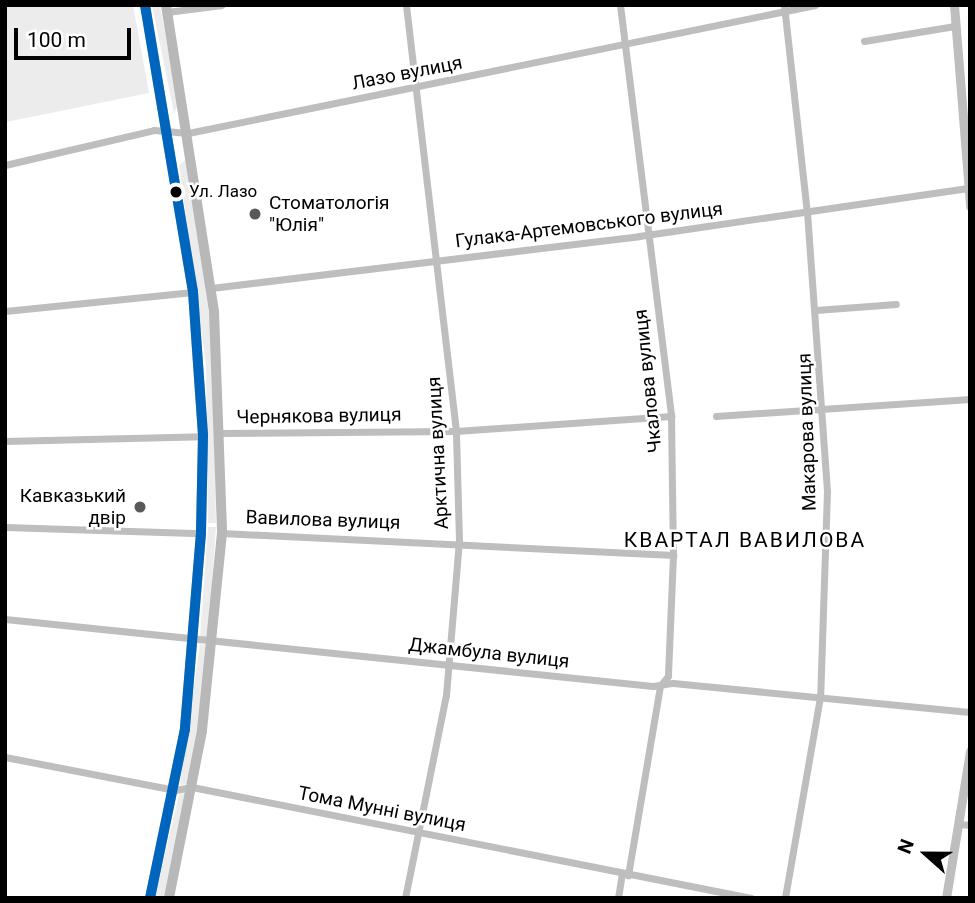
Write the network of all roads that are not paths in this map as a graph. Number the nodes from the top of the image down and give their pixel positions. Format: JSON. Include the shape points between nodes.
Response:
{"nodes":[{"id":1,"x":145,"y":5,"type":"edge"},
{"id":2,"x":222,"y":5,"type":"edge"},
{"id":3,"x":406,"y":5,"type":"edge"},
{"id":4,"x":620,"y":5,"type":"edge"},
{"id":5,"x":815,"y":5,"type":"edge"},
{"id":6,"x":954,"y":5,"type":"edge"},
{"id":7,"x":785,"y":8,"type":"edge"},
{"id":8,"x":166,"y":9,"type":"edge"},
{"id":9,"x":955,"y":26,"type":"junction"},
{"id":10,"x":864,"y":41,"type":"dead end"},
{"id":11,"x":623,"y":48,"type":"junction"},
{"id":12,"x":965,"y":84,"type":"edge"},
{"id":13,"x":418,"y":86,"type":"junction"},
{"id":14,"x":168,"y":132,"type":"junction"},
{"id":15,"x":188,"y":133,"type":"junction"},
{"id":16,"x":5,"y":165,"type":"edge"},
{"id":17,"x":969,"y":188,"type":"edge"},
{"id":18,"x":970,"y":206,"type":"edge"},
{"id":19,"x":807,"y":212,"type":"junction"},
{"id":20,"x":646,"y":235,"type":"junction"},
{"id":21,"x":438,"y":261,"type":"junction"},
{"id":22,"x":211,"y":288,"type":"junction"},
{"id":23,"x":193,"y":292,"type":"junction"},
{"id":24,"x":896,"y":304,"type":"dead end"},
{"id":25,"x":816,"y":310,"type":"junction"},
{"id":26,"x":5,"y":311,"type":"edge"},
{"id":27,"x":970,"y":399,"type":"edge"},
{"id":28,"x":824,"y":408,"type":"junction"},
{"id":29,"x":671,"y":416,"type":"junction"},
{"id":30,"x":716,"y":416,"type":"dead end"},
{"id":31,"x":456,"y":430,"type":"junction"},
{"id":32,"x":220,"y":433,"type":"junction"},
{"id":33,"x":203,"y":436,"type":"junction"},
{"id":34,"x":5,"y":440,"type":"edge"},
{"id":35,"x":5,"y":527,"type":"edge"},
{"id":36,"x":201,"y":533,"type":"junction"},
{"id":37,"x":222,"y":533,"type":"junction"},
{"id":38,"x":459,"y":541,"type":"junction"},
{"id":39,"x":673,"y":555,"type":"junction"},
{"id":40,"x":5,"y":619,"type":"edge"},
{"id":41,"x":194,"y":641,"type":"junction"},
{"id":42,"x":212,"y":642,"type":"junction"},
{"id":43,"x":450,"y":664,"type":"junction"},
{"id":44,"x":660,"y":685,"type":"junction"},
{"id":45,"x":820,"y":698,"type":"junction"},
{"id":46,"x":970,"y":712,"type":"edge"},
{"id":47,"x":970,"y":751,"type":"edge"},
{"id":48,"x":5,"y":757,"type":"edge"},
{"id":49,"x":192,"y":787,"type":"junction"},
{"id":50,"x":175,"y":790,"type":"junction"},
{"id":51,"x":965,"y":825,"type":"edge"},
{"id":52,"x":420,"y":834,"type":"junction"},
{"id":53,"x":625,"y":875,"type":"junction"},
{"id":54,"x":150,"y":898,"type":"edge"},
{"id":55,"x":169,"y":898,"type":"edge"},
{"id":56,"x":405,"y":898,"type":"edge"},
{"id":57,"x":618,"y":898,"type":"edge"},
{"id":58,"x":751,"y":898,"type":"edge"},
{"id":59,"x":785,"y":898,"type":"edge"},
{"id":60,"x":946,"y":898,"type":"edge"}],
"edges":[{"from":1,"to":14,"type":"main road"},
{"from":2,"to":8,"type":"street"},
{"from":3,"to":13,"type":"street","name":"Арктична вулиця"},
{"from":4,"to":11,"type":"street","name":"Чкалова вулиця"},
{"from":5,"to":7,"type":"street","name":"Лазо вулиця"},
{"from":6,"to":9,"type":"street"},
{"from":7,"to":11,"type":"street","name":"Лазо вулиця"},
{"from":7,"to":19,"type":"street","name":"Макарова вулиця"},
{"from":8,"to":15,"type":"main road"},
{"from":9,"to":10,"type":"street"},
{"from":9,"to":12,"type":"street"},
{"from":11,"to":13,"type":"street","name":"Лазо вулиця"},
{"from":11,"to":20,"type":"street","name":"Чкалова вулиця"},
{"from":12,"to":17,"type":"street"},
{"from":13,"to":15,"type":"street","name":"Лазо вулиця"},
{"from":13,"to":21,"type":"street","name":"Арктична вулиця"},
{"from":14,"to":15,"type":"street","name":"Лазо вулиця"},
{"from":14,"to":16,"type":"street","name":"Лазо вулиця","via":[[154,130]]},
{"from":14,"to":23,"type":"main road"},
{"from":15,"to":22,"type":"main road"},
{"from":17,"to":18,"type":"street"},
{"from":17,"to":19,"type":"street","name":"Гулака-Артемовського вулиця"},
{"from":19,"to":20,"type":"street","name":"Гулака-Артемовського вулиця"},
{"from":19,"to":25,"type":"street","name":"Макарова вулиця"},
{"from":20,"to":21,"type":"street","name":"Гулака-Артемовського вулиця"},
{"from":20,"to":29,"type":"street","name":"Чкалова вулиця"},
{"from":21,"to":22,"type":"street","name":"Гулака-Артемовського вулиця"},
{"from":21,"to":31,"type":"street","name":"Арктична вулиця"},
{"from":22,"to":32,"type":"main road"},
{"from":23,"to":26,"type":"street"},
{"from":23,"to":33,"type":"main road"},
{"from":24,"to":25,"type":"street"},
{"from":25,"to":28,"type":"street","name":"Макарова вулиця"},
{"from":27,"to":28,"type":"street"},
{"from":28,"to":30,"type":"street"},
{"from":28,"to":45,"type":"street","name":"Макарова вулиця"},
{"from":29,"to":31,"type":"street","name":"Чернякова вулиця"},
{"from":29,"to":39,"type":"street","name":"Чкалова вулиця"},
{"from":31,"to":32,"type":"street","name":"Чернякова вулиця"},
{"from":31,"to":38,"type":"street","name":"Арктична вулиця"},
{"from":32,"to":37,"type":"main road"},
{"from":33,"to":34,"type":"street"},
{"from":33,"to":36,"type":"main road"},
{"from":35,"to":36,"type":"street"},
{"from":36,"to":41,"type":"main road"},
{"from":37,"to":38,"type":"street","name":"Вавилова вулиця"},
{"from":37,"to":42,"type":"main road"},
{"from":38,"to":39,"type":"street","name":"Вавилова вулиця"},
{"from":38,"to":43,"type":"street","name":"Арктична вулиця"},
{"from":39,"to":44,"type":"street","name":"Чкалова вулиця","via":[[668,676]]},
{"from":40,"to":41,"type":"street","name":"Джамбула вулиця"},
{"from":41,"to":42,"type":"street","name":"Джамбула вулиця"},
{"from":41,"to":50,"type":"main road"},
{"from":42,"to":43,"type":"street","name":"Джамбула вулиця"},
{"from":42,"to":49,"type":"main road"},
{"from":43,"to":44,"type":"street","name":"Джамбула вулиця"},
{"from":43,"to":52,"type":"street","name":"Арктична вулиця"},
{"from":44,"to":45,"type":"street","name":"Джамбула вулиця"},
{"from":44,"to":53,"type":"street","name":"Чкалова вулиця"},
{"from":45,"to":46,"type":"street","name":"Джамбула вулиця"},
{"from":45,"to":59,"type":"street","name":"Макарова вулиця"},
{"from":47,"to":51,"type":"street"},
{"from":48,"to":50,"type":"street","name":"Тома Мунні вулиця"},
{"from":49,"to":50,"type":"street","name":"Тома Мунні вулиця"},
{"from":49,"to":52,"type":"street","name":"Тома Мунні вулиця"},
{"from":49,"to":55,"type":"main road"},
{"from":50,"to":54,"type":"main road"},
{"from":51,"to":60,"type":"street"},
{"from":52,"to":53,"type":"street","name":"Тома Мунні вулиця"},
{"from":52,"to":56,"type":"street","name":"Арктична вулиця"},
{"from":53,"to":57,"type":"street","name":"Чкалова вулиця"},
{"from":53,"to":58,"type":"street","name":"Тома Мунні вулиця"}]}
